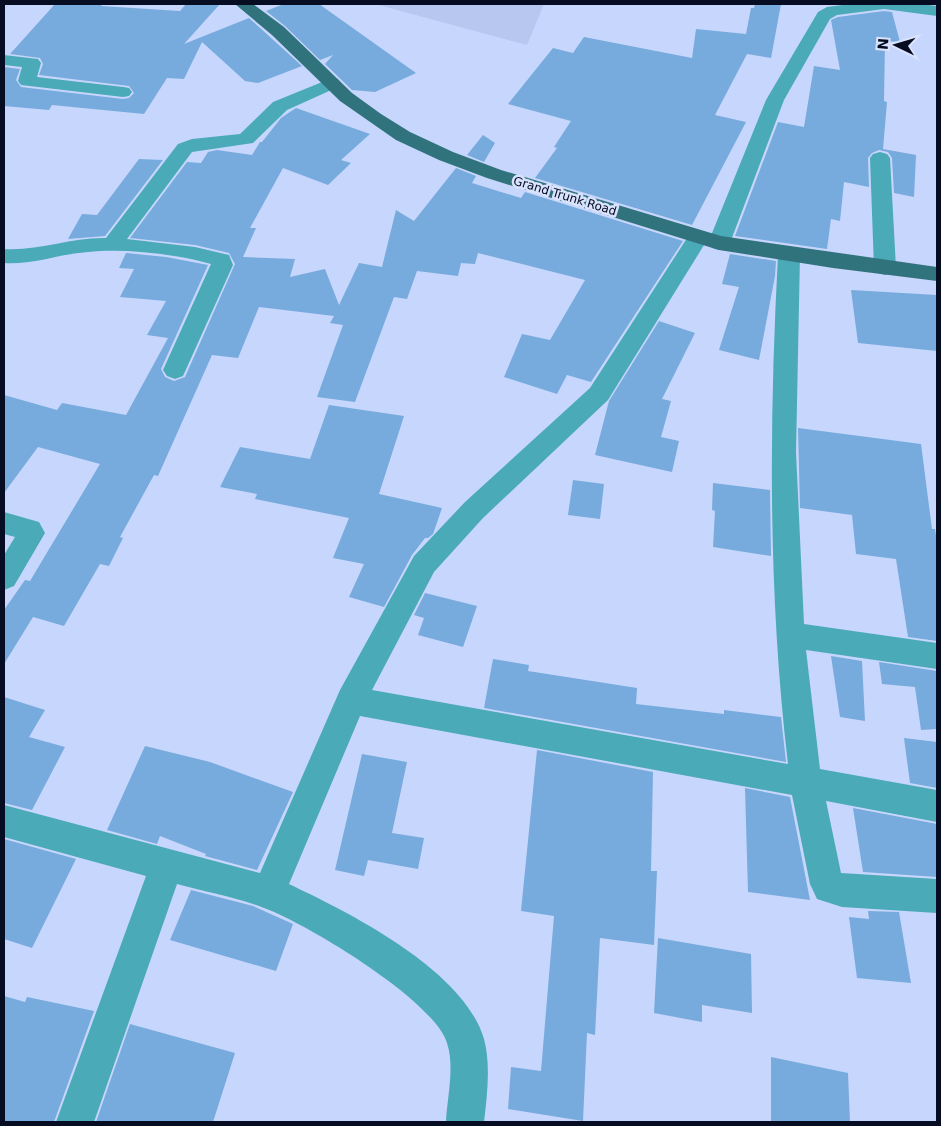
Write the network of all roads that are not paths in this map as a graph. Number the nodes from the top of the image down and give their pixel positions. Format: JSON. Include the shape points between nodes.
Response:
{"nodes":[{"id":1,"x":243,"y":4,"type":"edge"},
{"id":2,"x":885,"y":4,"type":"edge"},
{"id":3,"x":937,"y":11,"type":"edge"},
{"id":4,"x":4,"y":60,"type":"edge"},
{"id":5,"x":332,"y":83,"type":"junction"},
{"id":6,"x":123,"y":92,"type":"dead end"},
{"id":7,"x":880,"y":158,"type":"dead end"},
{"id":8,"x":708,"y":240,"type":"junction"},
{"id":9,"x":112,"y":245,"type":"junction"},
{"id":10,"x":789,"y":255,"type":"junction"},
{"id":11,"x":4,"y":256,"type":"edge"},
{"id":12,"x":885,"y":268,"type":"junction"},
{"id":13,"x":937,"y":274,"type":"edge"},
{"id":14,"x":175,"y":370,"type":"dead end"},
{"id":15,"x":4,"y":523,"type":"edge"},
{"id":16,"x":4,"y":578,"type":"edge"},
{"id":17,"x":790,"y":635,"type":"junction"},
{"id":18,"x":937,"y":656,"type":"edge"},
{"id":19,"x":351,"y":700,"type":"junction"},
{"id":20,"x":806,"y":781,"type":"junction"},
{"id":21,"x":937,"y":806,"type":"edge"},
{"id":22,"x":4,"y":821,"type":"edge"},
{"id":23,"x":166,"y":866,"type":"junction"},
{"id":24,"x":269,"y":892,"type":"junction"},
{"id":25,"x":937,"y":896,"type":"edge"},
{"id":26,"x":75,"y":1122,"type":"edge"},
{"id":27,"x":465,"y":1122,"type":"edge"}],
"edges":[{"from":1,"to":5,"type":"main road","name":"Grand Trunk Road","via":[[278,31]]},
{"from":2,"to":3,"type":"street"},
{"from":2,"to":8,"type":"street","via":[[833,11],[824,16],[775,100]]},
{"from":4,"to":6,"type":"street","via":[[32,63],[27,81]]},
{"from":5,"to":8,"type":"main road","name":"Grand Trunk Road","via":[[374,118],[446,156]]},
{"from":5,"to":9,"type":"street","via":[[280,106],[246,139],[185,148]]},
{"from":7,"to":12,"type":"street"},
{"from":8,"to":10,"type":"main road","name":"Grand Trunk Road"},
{"from":8,"to":19,"type":"street","via":[[599,394],[474,510],[424,564]]},
{"from":9,"to":11,"type":"street","via":[[88,245],[28,257]]},
{"from":9,"to":14,"type":"street","via":[[221,260],[222,265]]},
{"from":10,"to":12,"type":"main road","name":"Grand Trunk Road"},
{"from":10,"to":17,"type":"street","via":[[783,478]]},
{"from":12,"to":13,"type":"main road","name":"Grand Trunk Road"},
{"from":15,"to":16,"type":"street","via":[[30,530],[32,534]]},
{"from":17,"to":18,"type":"street"},
{"from":17,"to":20,"type":"street"},
{"from":19,"to":20,"type":"street"},
{"from":19,"to":24,"type":"street"},
{"from":20,"to":21,"type":"street"},
{"from":20,"to":25,"type":"street","via":[[829,887]]},
{"from":22,"to":23,"type":"street"},
{"from":23,"to":24,"type":"street"},
{"from":23,"to":26,"type":"street"},
{"from":24,"to":27,"type":"street","via":[[300,906],[404,970],[444,1004],[457,1020],[465,1039],[468,1088]]}]}
